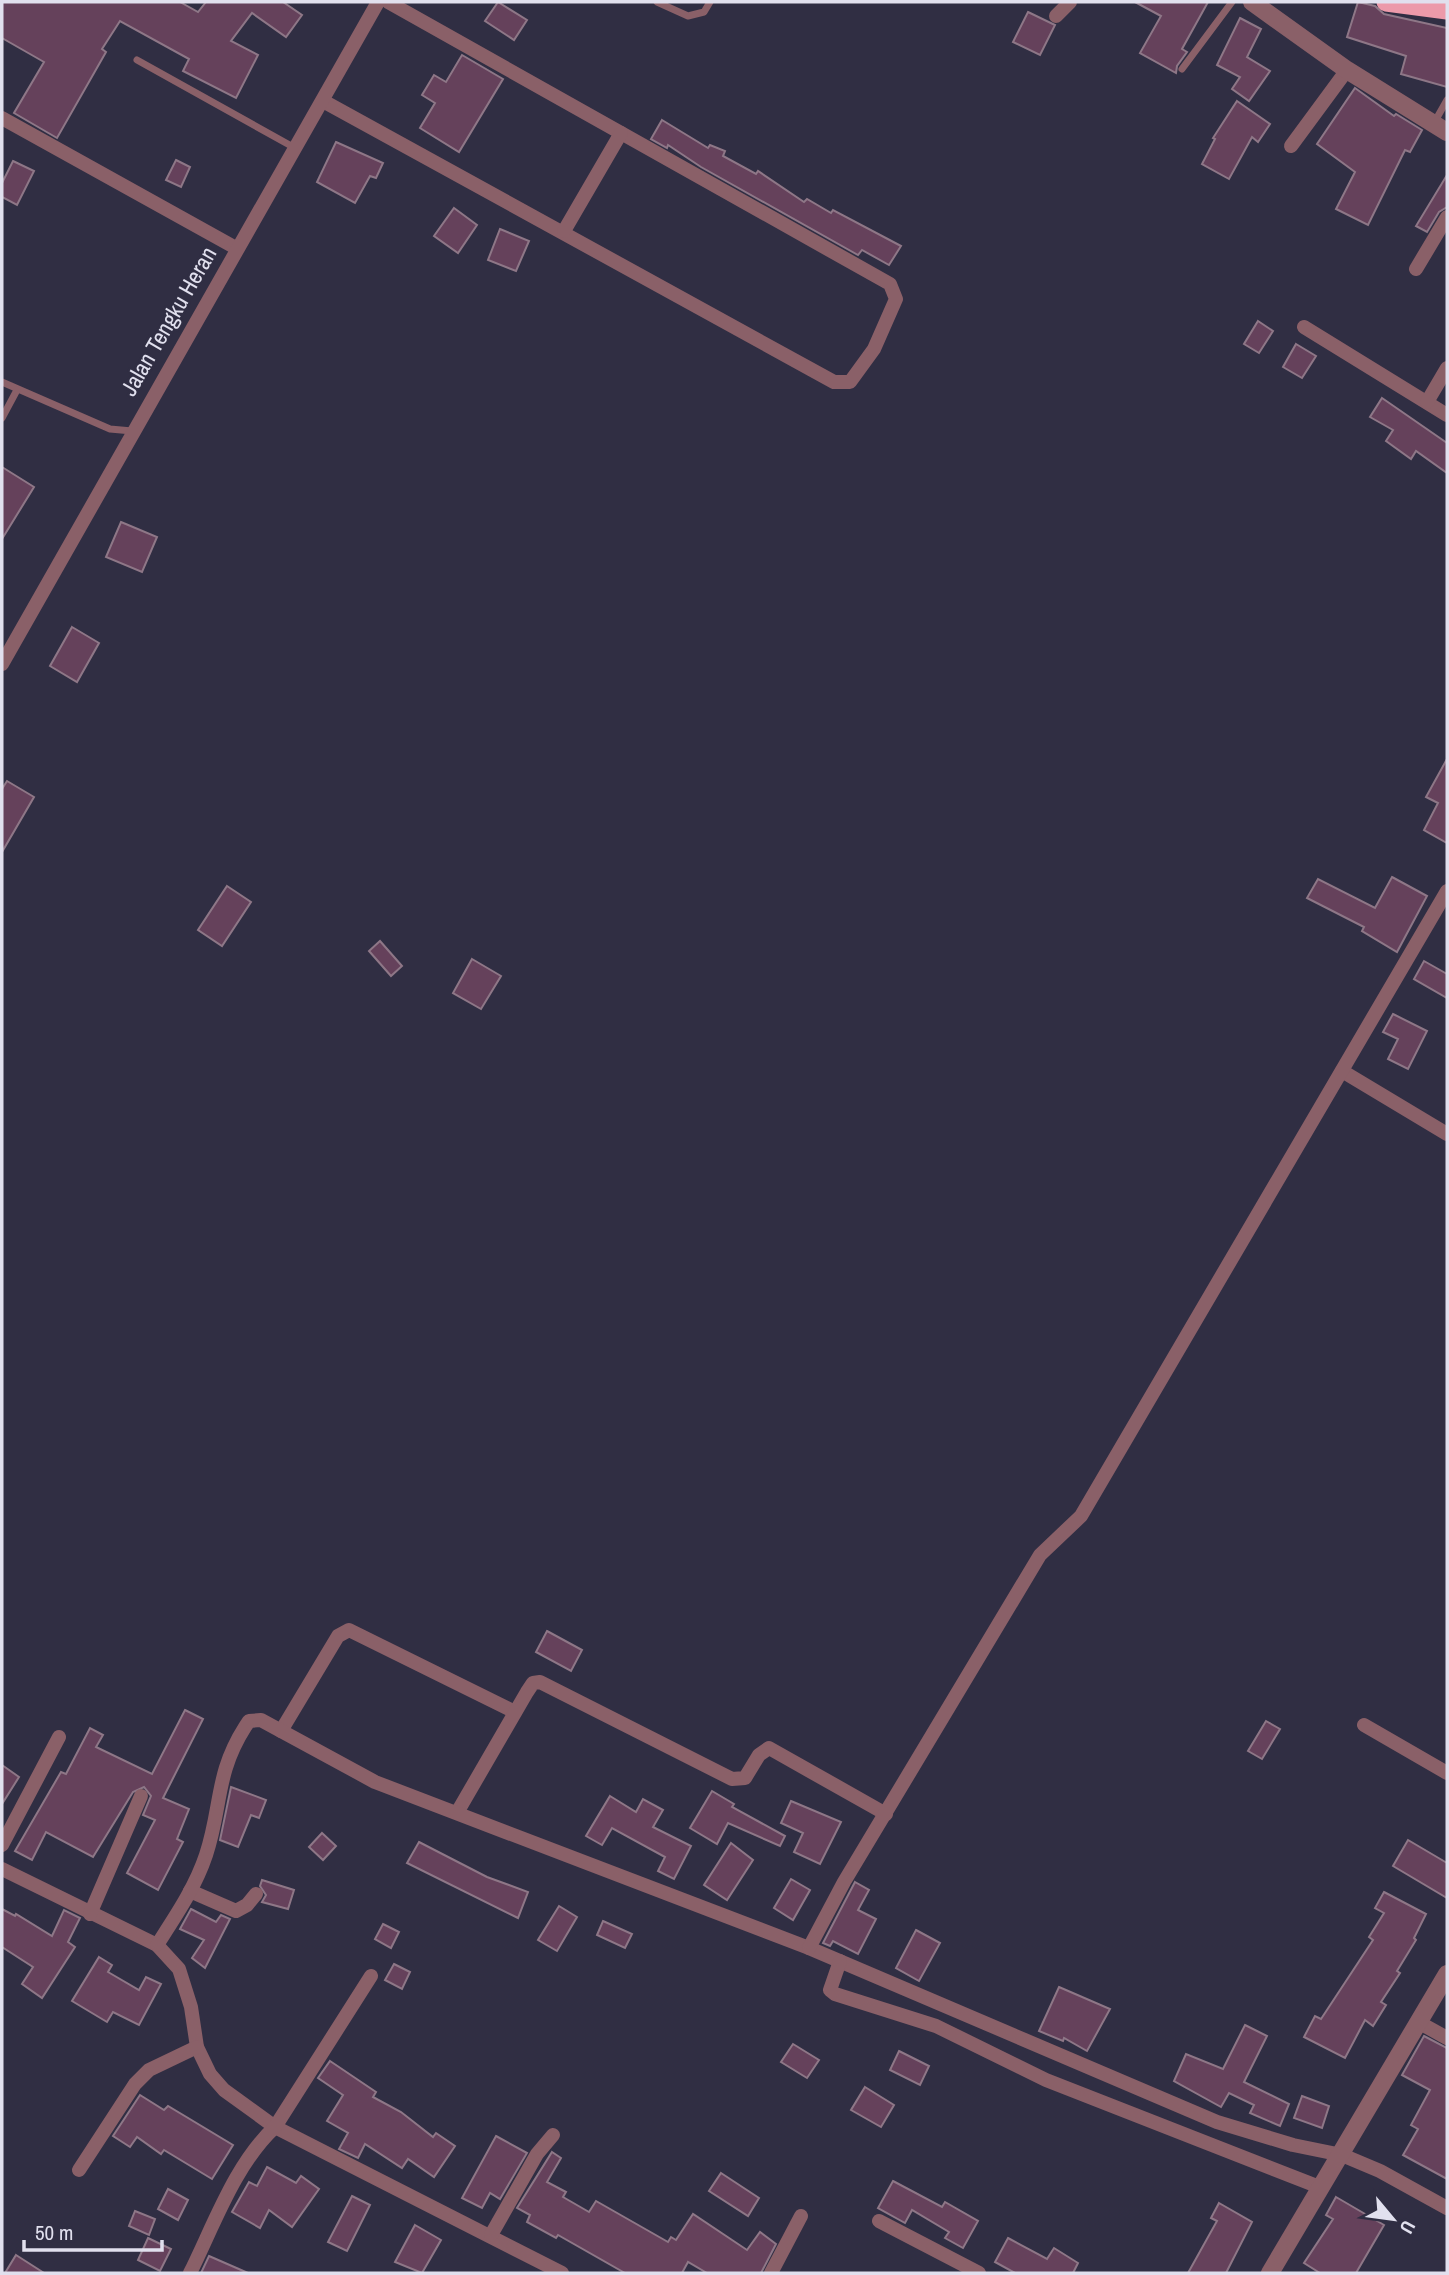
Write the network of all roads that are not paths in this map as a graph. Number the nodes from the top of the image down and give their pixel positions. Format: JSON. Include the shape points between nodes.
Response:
{"nodes":[{"id":1,"x":378,"y":2,"type":"edge"},
{"id":2,"x":388,"y":2,"type":"edge"},
{"id":3,"x":657,"y":2,"type":"edge"},
{"id":4,"x":710,"y":2,"type":"edge"},
{"id":5,"x":1070,"y":2,"type":"edge"},
{"id":6,"x":1232,"y":2,"type":"edge"},
{"id":7,"x":1252,"y":2,"type":"edge"},
{"id":8,"x":1385,"y":2,"type":"edge"},
{"id":9,"x":1447,"y":10,"type":"edge"},
{"id":10,"x":1056,"y":16,"type":"dead end"},
{"id":11,"x":136,"y":60,"type":"dead end"},
{"id":12,"x":1182,"y":69,"type":"dead end"},
{"id":13,"x":1347,"y":70,"type":"junction"},
{"id":14,"x":1447,"y":100,"type":"edge"},
{"id":15,"x":323,"y":101,"type":"junction"},
{"id":16,"x":2,"y":118,"type":"edge"},
{"id":17,"x":1441,"y":128,"type":"edge"},
{"id":18,"x":621,"y":132,"type":"junction"},
{"id":19,"x":1291,"y":146,"type":"dead end"},
{"id":20,"x":295,"y":148,"type":"junction"},
{"id":21,"x":1447,"y":216,"type":"edge"},
{"id":22,"x":564,"y":231,"type":"junction"},
{"id":23,"x":236,"y":248,"type":"junction"},
{"id":24,"x":1416,"y":269,"type":"dead end"},
{"id":25,"x":1304,"y":327,"type":"dead end"},
{"id":26,"x":1447,"y":368,"type":"edge"},
{"id":27,"x":2,"y":382,"type":"edge"},
{"id":28,"x":17,"y":390,"type":"junction"},
{"id":29,"x":1427,"y":402,"type":"junction"},
{"id":30,"x":1447,"y":415,"type":"edge"},
{"id":31,"x":2,"y":418,"type":"edge"},
{"id":32,"x":132,"y":431,"type":"junction"},
{"id":33,"x":2,"y":664,"type":"edge"},
{"id":34,"x":1447,"y":891,"type":"edge"},
{"id":35,"x":1342,"y":1071,"type":"junction"},
{"id":36,"x":1447,"y":1134,"type":"edge"},
{"id":37,"x":515,"y":1712,"type":"junction"},
{"id":38,"x":1364,"y":1726,"type":"dead end"},
{"id":39,"x":281,"y":1731,"type":"junction"},
{"id":40,"x":59,"y":1737,"type":"dead end"},
{"id":41,"x":1447,"y":1773,"type":"edge"},
{"id":42,"x":141,"y":1796,"type":"dead end"},
{"id":43,"x":458,"y":1811,"type":"junction"},
{"id":44,"x":886,"y":1814,"type":"junction"},
{"id":45,"x":2,"y":1845,"type":"edge"},
{"id":46,"x":2,"y":1869,"type":"edge"},
{"id":47,"x":190,"y":1891,"type":"junction"},
{"id":48,"x":256,"y":1894,"type":"dead end"},
{"id":49,"x":90,"y":1914,"type":"junction"},
{"id":50,"x":157,"y":1945,"type":"junction"},
{"id":51,"x":809,"y":1948,"type":"junction"},
{"id":52,"x":836,"y":1969,"type":"junction"},
{"id":53,"x":1447,"y":1974,"type":"edge"},
{"id":54,"x":372,"y":1976,"type":"dead end"},
{"id":55,"x":1418,"y":2022,"type":"junction"},
{"id":56,"x":1447,"y":2038,"type":"edge"},
{"id":57,"x":197,"y":2047,"type":"junction"},
{"id":58,"x":275,"y":2127,"type":"junction"},
{"id":59,"x":553,"y":2134,"type":"dead end"},
{"id":60,"x":1342,"y":2155,"type":"junction"},
{"id":61,"x":79,"y":2170,"type":"dead end"},
{"id":62,"x":1322,"y":2188,"type":"junction"},
{"id":63,"x":1447,"y":2208,"type":"edge"},
{"id":64,"x":801,"y":2216,"type":"dead end"},
{"id":65,"x":879,"y":2221,"type":"dead end"},
{"id":66,"x":491,"y":2235,"type":"junction"},
{"id":67,"x":558,"y":2272,"type":"edge"},
{"id":68,"x":190,"y":2273,"type":"edge"},
{"id":69,"x":771,"y":2273,"type":"edge"},
{"id":70,"x":979,"y":2273,"type":"edge"},
{"id":71,"x":1270,"y":2273,"type":"edge"}],
"edges":[{"from":1,"to":15,"type":"street","name":"Jalan Tengku Heran"},
{"from":2,"to":18,"type":"street"},
{"from":3,"to":4,"type":"lane","via":[[688,16],[704,12]]},
{"from":5,"to":10,"type":"street"},
{"from":6,"to":12,"type":"lane"},
{"from":7,"to":13,"type":"street"},
{"from":8,"to":9,"type":"highway"},
{"from":11,"to":20,"type":"lane"},
{"from":13,"to":17,"type":"street"},
{"from":13,"to":19,"type":"street"},
{"from":14,"to":17,"type":"lane"},
{"from":15,"to":20,"type":"street","name":"Jalan Tengku Heran"},
{"from":15,"to":22,"type":"street"},
{"from":16,"to":23,"type":"street"},
{"from":18,"to":22,"type":"street"},
{"from":18,"to":22,"type":"street","via":[[890,284],[896,299],[874,349],[850,383],[834,382]]},
{"from":20,"to":23,"type":"street","name":"Jalan Tengku Heran"},
{"from":21,"to":24,"type":"street"},
{"from":23,"to":32,"type":"street","name":"Jalan Tengku Heran"},
{"from":25,"to":29,"type":"street"},
{"from":26,"to":29,"type":"street"},
{"from":27,"to":28,"type":"lane"},
{"from":28,"to":31,"type":"lane"},
{"from":28,"to":32,"type":"lane","via":[[110,429]]},
{"from":29,"to":30,"type":"street"},
{"from":32,"to":33,"type":"street","name":"Jalan Tengku Heran"},
{"from":34,"to":35,"type":"street"},
{"from":35,"to":36,"type":"street"},
{"from":35,"to":44,"type":"street","via":[[1081,1516],[1040,1555]]},
{"from":37,"to":39,"type":"street","via":[[349,1630],[338,1636]]},
{"from":37,"to":43,"type":"street"},
{"from":37,"to":44,"type":"street","via":[[533,1683],[540,1682],[732,1779],[745,1778],[769,1748]]},
{"from":38,"to":41,"type":"street"},
{"from":39,"to":43,"type":"street","via":[[375,1782]]},
{"from":39,"to":47,"type":"street","via":[[255,1719],[238,1737],[224,1767],[206,1854]]},
{"from":40,"to":45,"type":"street"},
{"from":42,"to":49,"type":"street"},
{"from":43,"to":51,"type":"street"},
{"from":44,"to":51,"type":"street"},
{"from":46,"to":49,"type":"street"},
{"from":47,"to":48,"type":"street","via":[[236,1911]]},
{"from":47,"to":50,"type":"street"},
{"from":49,"to":50,"type":"street"},
{"from":50,"to":57,"type":"street","via":[[179,1969]]},
{"from":51,"to":52,"type":"street"},
{"from":52,"to":60,"type":"street","via":[[1217,2122]]},
{"from":52,"to":62,"type":"street","via":[[830,1990],[835,1994],[936,2026],[1059,2085]]},
{"from":53,"to":55,"type":"street"},
{"from":54,"to":58,"type":"street"},
{"from":55,"to":56,"type":"street"},
{"from":55,"to":60,"type":"street"},
{"from":57,"to":58,"type":"street","via":[[224,2090]]},
{"from":57,"to":61,"type":"street","via":[[149,2070],[135,2084]]},
{"from":58,"to":66,"type":"street"},
{"from":58,"to":68,"type":"street","via":[[250,2158]]},
{"from":59,"to":66,"type":"street"},
{"from":60,"to":62,"type":"street"},
{"from":60,"to":63,"type":"street"},
{"from":62,"to":71,"type":"street"},
{"from":64,"to":69,"type":"street"},
{"from":65,"to":70,"type":"street"},
{"from":66,"to":67,"type":"street"}]}
